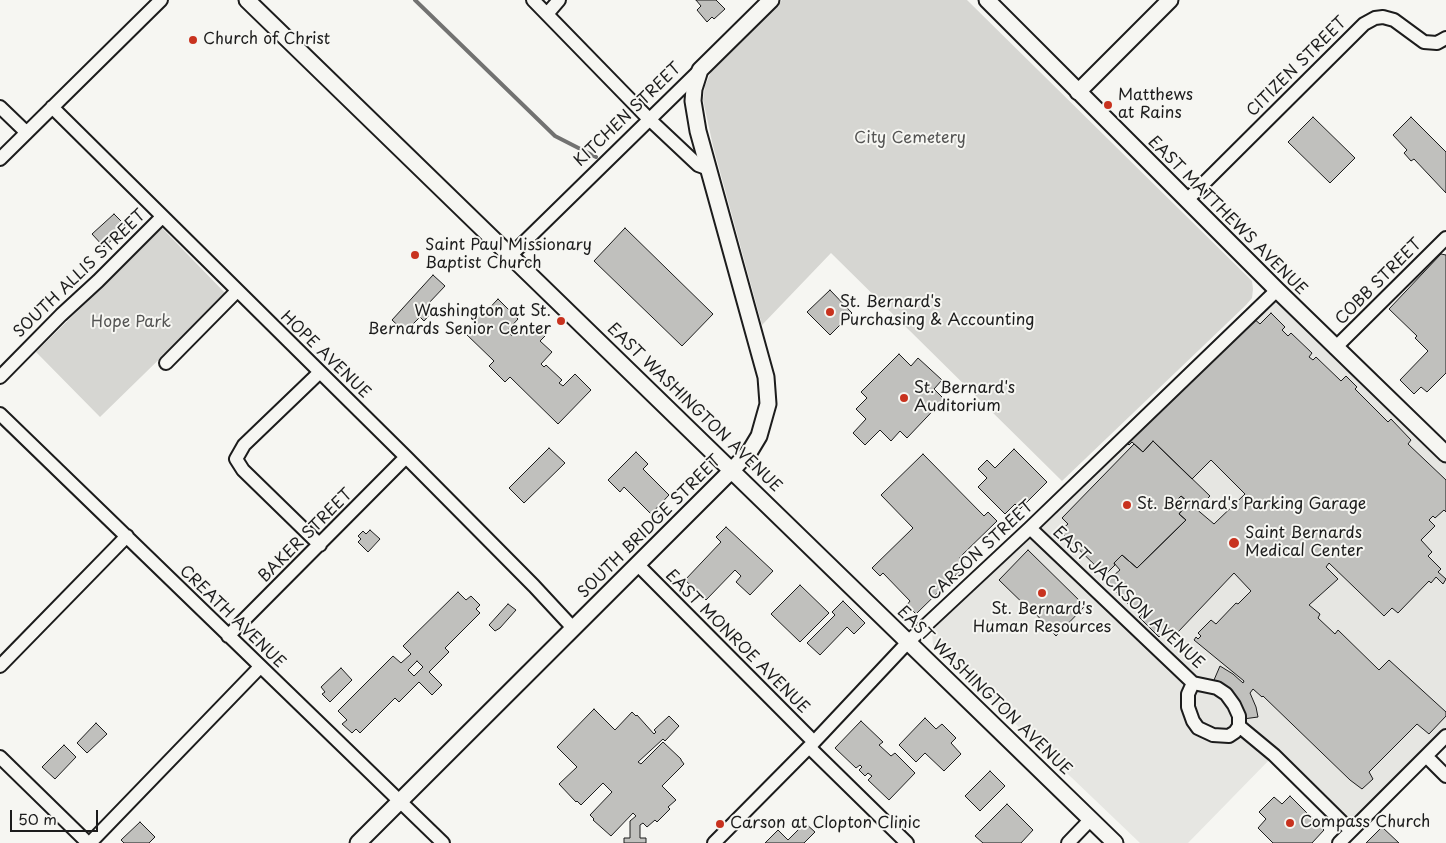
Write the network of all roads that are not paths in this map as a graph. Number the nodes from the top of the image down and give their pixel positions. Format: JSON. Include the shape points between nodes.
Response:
{"nodes":[{"id":1,"x":161,"y":0,"type":"edge"},
{"id":2,"x":246,"y":0,"type":"edge"},
{"id":3,"x":533,"y":0,"type":"edge"},
{"id":4,"x":559,"y":0,"type":"edge"},
{"id":5,"x":771,"y":0,"type":"edge"},
{"id":6,"x":987,"y":0,"type":"edge"},
{"id":7,"x":1170,"y":0,"type":"edge"},
{"id":8,"x":547,"y":14,"type":"junction"},
{"id":9,"x":1446,"y":38,"type":"edge"},
{"id":10,"x":700,"y":70,"type":"junction"},
{"id":11,"x":1078,"y":92,"type":"junction"},
{"id":12,"x":0,"y":107,"type":"edge"},
{"id":13,"x":52,"y":107,"type":"junction"},
{"id":14,"x":648,"y":118,"type":"junction"},
{"id":15,"x":26,"y":132,"type":"junction"},
{"id":16,"x":0,"y":159,"type":"edge"},
{"id":17,"x":709,"y":169,"type":"junction"},
{"id":18,"x":1187,"y":200,"type":"junction"},
{"id":19,"x":162,"y":217,"type":"junction"},
{"id":20,"x":1446,"y":238,"type":"edge"},
{"id":21,"x":511,"y":255,"type":"junction"},
{"id":22,"x":1277,"y":290,"type":"junction"},
{"id":23,"x":237,"y":291,"type":"junction"},
{"id":24,"x":1335,"y":348,"type":"junction"},
{"id":25,"x":166,"y":363,"type":"dead end"},
{"id":26,"x":320,"y":372,"type":"junction"},
{"id":27,"x":0,"y":377,"type":"edge"},
{"id":28,"x":0,"y":414,"type":"edge"},
{"id":29,"x":1446,"y":454,"type":"edge"},
{"id":30,"x":406,"y":457,"type":"junction"},
{"id":31,"x":732,"y":470,"type":"junction"},
{"id":32,"x":1030,"y":528,"type":"junction"},
{"id":33,"x":127,"y":536,"type":"junction"},
{"id":34,"x":320,"y":545,"type":"junction"},
{"id":35,"x":638,"y":565,"type":"junction"},
{"id":36,"x":573,"y":628,"type":"junction"},
{"id":37,"x":228,"y":636,"type":"junction"},
{"id":38,"x":909,"y":641,"type":"junction"},
{"id":39,"x":0,"y":666,"type":"edge"},
{"id":40,"x":260,"y":667,"type":"junction"},
{"id":41,"x":1193,"y":683,"type":"junction"},
{"id":42,"x":1239,"y":726,"type":"junction"},
{"id":43,"x":1446,"y":736,"type":"edge"},
{"id":44,"x":812,"y":745,"type":"junction"},
{"id":45,"x":1426,"y":756,"type":"junction"},
{"id":46,"x":0,"y":757,"type":"edge"},
{"id":47,"x":1446,"y":776,"type":"edge"},
{"id":48,"x":399,"y":801,"type":"junction"},
{"id":49,"x":1091,"y":820,"type":"junction"},
{"id":50,"x":1351,"y":831,"type":"junction"},
{"id":51,"x":89,"y":843,"type":"edge"},
{"id":52,"x":358,"y":843,"type":"edge"},
{"id":53,"x":442,"y":843,"type":"edge"},
{"id":54,"x":714,"y":843,"type":"edge"},
{"id":55,"x":908,"y":843,"type":"edge"},
{"id":56,"x":1068,"y":843,"type":"edge"},
{"id":57,"x":1115,"y":843,"type":"edge"},
{"id":58,"x":1339,"y":843,"type":"edge"}],
"edges":[{"from":1,"to":13,"type":"street"},
{"from":2,"to":21,"type":"street","name":"EAST WASHINGTON AVENUE"},
{"from":3,"to":8,"type":"street"},
{"from":4,"to":8,"type":"street"},
{"from":5,"to":10,"type":"street","name":"KITCHEN STREET"},
{"from":6,"to":11,"type":"street","name":"EAST MATTHEWS AVENUE"},
{"from":7,"to":11,"type":"street"},
{"from":8,"to":14,"type":"street"},
{"from":9,"to":18,"type":"street","name":"CITIZEN STREET","via":[[1437,43],[1424,42],[1394,20],[1383,17],[1364,24]]},
{"from":10,"to":14,"type":"street","name":"KITCHEN STREET"},
{"from":10,"to":17,"type":"street","name":"SOUTH BRIDGE STREET","via":[[693,101]]},
{"from":11,"to":18,"type":"street","name":"EAST MATTHEWS AVENUE"},
{"from":12,"to":15,"type":"street"},
{"from":13,"to":15,"type":"street"},
{"from":13,"to":19,"type":"street","name":"HOPE AVENUE"},
{"from":14,"to":17,"type":"street","via":[[698,165]]},
{"from":14,"to":21,"type":"street","name":"KITCHEN STREET"},
{"from":15,"to":16,"type":"street"},
{"from":17,"to":31,"type":"street","name":"SOUTH BRIDGE STREET","via":[[766,376],[768,404],[759,436]]},
{"from":18,"to":22,"type":"street","name":"EAST MATTHEWS AVENUE"},
{"from":19,"to":23,"type":"street","name":"HOPE AVENUE"},
{"from":19,"to":27,"type":"street","name":"SOUTH ALLIS STREET"},
{"from":20,"to":24,"type":"street","name":"COBB STREET"},
{"from":21,"to":31,"type":"street","name":"EAST WASHINGTON AVENUE"},
{"from":22,"to":24,"type":"street","name":"EAST MATTHEWS AVENUE"},
{"from":22,"to":32,"type":"street","name":"CARSON STREET"},
{"from":23,"to":25,"type":"street"},
{"from":23,"to":26,"type":"street","name":"HOPE AVENUE"},
{"from":24,"to":29,"type":"street","name":"EAST MATTHEWS AVENUE"},
{"from":26,"to":30,"type":"street","name":"HOPE AVENUE"},
{"from":26,"to":34,"type":"street","via":[[244,445],[236,459],[242,470]]},
{"from":28,"to":33,"type":"street","name":"CREATH AVENUE"},
{"from":30,"to":34,"type":"street","name":"BAKER STREET"},
{"from":30,"to":36,"type":"street","name":"HOPE AVENUE"},
{"from":31,"to":35,"type":"street","name":"SOUTH BRIDGE STREET"},
{"from":31,"to":38,"type":"street","name":"EAST WASHINGTON AVENUE"},
{"from":32,"to":38,"type":"street","name":"CARSON STREET"},
{"from":32,"to":41,"type":"street","name":"EAST JACKSON AVENUE"},
{"from":33,"to":37,"type":"street","name":"CREATH AVENUE"},
{"from":33,"to":39,"type":"street"},
{"from":34,"to":37,"type":"street","name":"BAKER STREET"},
{"from":35,"to":36,"type":"street","name":"SOUTH BRIDGE STREET"},
{"from":35,"to":44,"type":"street","name":"EAST MONROE AVENUE"},
{"from":36,"to":48,"type":"street","name":"SOUTH BRIDGE STREET"},
{"from":37,"to":40,"type":"street","name":"CREATH AVENUE"},
{"from":38,"to":44,"type":"street","name":"CARSON STREET"},
{"from":38,"to":49,"type":"street","name":"EAST WASHINGTON AVENUE"},
{"from":40,"to":48,"type":"street","name":"CREATH AVENUE"},
{"from":40,"to":51,"type":"street"},
{"from":41,"to":42,"type":"street","name":"EAST JACKSON AVENUE","via":[[1217,688],[1226,694],[1239,716]]},
{"from":41,"to":42,"type":"street","via":[[1188,694],[1188,706],[1198,728],[1213,735],[1229,736]]},
{"from":42,"to":50,"type":"street","via":[[1274,755]]},
{"from":43,"to":45,"type":"street"},
{"from":44,"to":54,"type":"street","name":"CARSON STREET"},
{"from":44,"to":55,"type":"street","name":"EAST MONROE AVENUE"},
{"from":45,"to":47,"type":"street"},
{"from":45,"to":50,"type":"street"},
{"from":46,"to":51,"type":"street"},
{"from":48,"to":52,"type":"street","name":"SOUTH BRIDGE STREET"},
{"from":48,"to":53,"type":"street","name":"CREATH AVENUE"},
{"from":49,"to":56,"type":"street"},
{"from":49,"to":57,"type":"street","name":"EAST WASHINGTON AVENUE"},
{"from":50,"to":58,"type":"street"}]}
